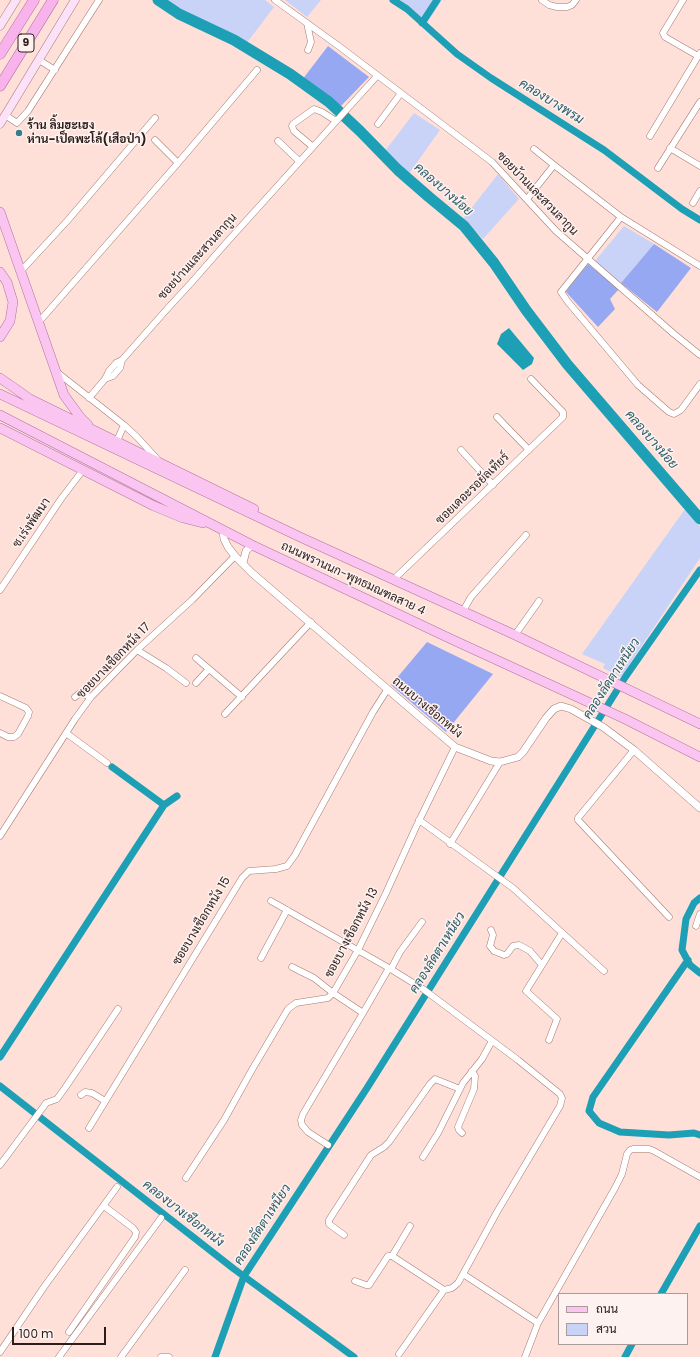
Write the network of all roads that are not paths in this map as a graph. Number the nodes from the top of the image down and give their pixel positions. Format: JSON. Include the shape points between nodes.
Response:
{"nodes":[{"id":1,"x":16,"y":0,"type":"edge"},
{"id":2,"x":34,"y":0,"type":"edge"},
{"id":3,"x":53,"y":0,"type":"edge"},
{"id":4,"x":99,"y":0,"type":"edge"},
{"id":5,"x":275,"y":0,"type":"edge"},
{"id":6,"x":542,"y":0,"type":"edge"},
{"id":7,"x":576,"y":0,"type":"edge"},
{"id":8,"x":683,"y":0,"type":"edge"},
{"id":9,"x":75,"y":1,"type":"edge"},
{"id":10,"x":307,"y":23,"type":"junction"},
{"id":11,"x":0,"y":26,"type":"edge"},
{"id":12,"x":308,"y":50,"type":"dead end"},
{"id":13,"x":0,"y":54,"type":"edge"},
{"id":14,"x":699,"y":54,"type":"edge"},
{"id":15,"x":39,"y":60,"type":"junction"},
{"id":16,"x":55,"y":70,"type":"junction"},
{"id":17,"x":256,"y":70,"type":"dead end"},
{"id":18,"x":378,"y":76,"type":"junction"},
{"id":19,"x":0,"y":86,"type":"edge"},
{"id":20,"x":401,"y":93,"type":"junction"},
{"id":21,"x":700,"y":102,"type":"edge"},
{"id":22,"x":6,"y":114,"type":"junction"},
{"id":23,"x":155,"y":118,"type":"dead end"},
{"id":24,"x":338,"y":118,"type":"junction"},
{"id":25,"x":0,"y":124,"type":"edge"},
{"id":26,"x":378,"y":124,"type":"dead end"},
{"id":27,"x":650,"y":136,"type":"dead end"},
{"id":28,"x":155,"y":140,"type":"dead end"},
{"id":29,"x":278,"y":141,"type":"dead end"},
{"id":30,"x":313,"y":147,"type":"junction"},
{"id":31,"x":670,"y":148,"type":"junction"},
{"id":32,"x":534,"y":149,"type":"dead end"},
{"id":33,"x":299,"y":162,"type":"junction"},
{"id":34,"x":178,"y":163,"type":"junction"},
{"id":35,"x":554,"y":165,"type":"junction"},
{"id":36,"x":700,"y":166,"type":"edge"},
{"id":37,"x":658,"y":168,"type":"dead end"},
{"id":38,"x":700,"y":191,"type":"edge"},
{"id":39,"x":526,"y":199,"type":"junction"},
{"id":40,"x":693,"y":203,"type":"dead end"},
{"id":41,"x":0,"y":212,"type":"edge"},
{"id":42,"x":621,"y":218,"type":"junction"},
{"id":43,"x":588,"y":259,"type":"junction"},
{"id":44,"x":700,"y":266,"type":"edge"},
{"id":45,"x":20,"y":271,"type":"junction"},
{"id":46,"x":0,"y":272,"type":"edge"},
{"id":47,"x":38,"y":323,"type":"junction"},
{"id":48,"x":0,"y":337,"type":"edge"},
{"id":49,"x":700,"y":355,"type":"edge"},
{"id":50,"x":55,"y":371,"type":"junction"},
{"id":51,"x":0,"y":378,"type":"edge"},
{"id":52,"x":531,"y":380,"type":"dead end"},
{"id":53,"x":700,"y":384,"type":"edge"},
{"id":54,"x":0,"y":394,"type":"edge"},
{"id":55,"x":89,"y":398,"type":"junction"},
{"id":56,"x":0,"y":415,"type":"edge"},
{"id":57,"x":497,"y":417,"type":"dead end"},
{"id":58,"x":124,"y":425,"type":"junction"},
{"id":59,"x":0,"y":428,"type":"edge"},
{"id":60,"x":101,"y":434,"type":"junction"},
{"id":61,"x":117,"y":441,"type":"junction"},
{"id":62,"x":460,"y":450,"type":"dead end"},
{"id":63,"x":529,"y":450,"type":"junction"},
{"id":64,"x":159,"y":461,"type":"junction"},
{"id":65,"x":83,"y":470,"type":"junction"},
{"id":66,"x":494,"y":485,"type":"junction"},
{"id":67,"x":210,"y":524,"type":"junction"},
{"id":68,"x":223,"y":530,"type":"junction"},
{"id":69,"x":526,"y":535,"type":"dead end"},
{"id":70,"x":300,"y":537,"type":"junction"},
{"id":71,"x":252,"y":545,"type":"junction"},
{"id":72,"x":235,"y":556,"type":"junction"},
{"id":73,"x":243,"y":563,"type":"junction"},
{"id":74,"x":394,"y":579,"type":"junction"},
{"id":75,"x":0,"y":590,"type":"edge"},
{"id":76,"x":539,"y":601,"type":"dead end"},
{"id":77,"x":462,"y":611,"type":"junction"},
{"id":78,"x":311,"y":622,"type":"junction"},
{"id":79,"x":514,"y":635,"type":"junction"},
{"id":80,"x":137,"y":650,"type":"junction"},
{"id":81,"x":196,"y":658,"type":"dead end"},
{"id":82,"x":209,"y":669,"type":"junction"},
{"id":83,"x":186,"y":683,"type":"dead end"},
{"id":84,"x":196,"y":683,"type":"dead end"},
{"id":85,"x":387,"y":690,"type":"junction"},
{"id":86,"x":0,"y":696,"type":"edge"},
{"id":87,"x":74,"y":696,"type":"dead end"},
{"id":88,"x":91,"y":697,"type":"junction"},
{"id":89,"x":242,"y":697,"type":"junction"},
{"id":90,"x":226,"y":714,"type":"dead end"},
{"id":91,"x":700,"y":724,"type":"edge"},
{"id":92,"x":0,"y":733,"type":"edge"},
{"id":93,"x":66,"y":733,"type":"junction"},
{"id":94,"x":455,"y":747,"type":"junction"},
{"id":95,"x":634,"y":750,"type":"junction"},
{"id":96,"x":700,"y":757,"type":"edge"},
{"id":97,"x":500,"y":762,"type":"junction"},
{"id":98,"x":108,"y":763,"type":"dead end"},
{"id":99,"x":700,"y":808,"type":"edge"},
{"id":100,"x":419,"y":820,"type":"junction"},
{"id":101,"x":0,"y":836,"type":"edge"},
{"id":102,"x":450,"y":844,"type":"junction"},
{"id":103,"x":271,"y":901,"type":"dead end"},
{"id":104,"x":287,"y":910,"type":"junction"},
{"id":105,"x":700,"y":914,"type":"edge"},
{"id":106,"x":669,"y":917,"type":"dead end"},
{"id":107,"x":422,"y":922,"type":"dead end"},
{"id":108,"x":696,"y":926,"type":"dead end"},
{"id":109,"x":491,"y":930,"type":"dead end"},
{"id":110,"x":562,"y":933,"type":"junction"},
{"id":111,"x":358,"y":950,"type":"junction"},
{"id":112,"x":261,"y":958,"type":"dead end"},
{"id":113,"x":542,"y":965,"type":"junction"},
{"id":114,"x":292,"y":967,"type":"dead end"},
{"id":115,"x":390,"y":969,"type":"junction"},
{"id":116,"x":604,"y":971,"type":"dead end"},
{"id":117,"x":333,"y":993,"type":"junction"},
{"id":118,"x":118,"y":1009,"type":"dead end"},
{"id":119,"x":363,"y":1012,"type":"junction"},
{"id":120,"x":549,"y":1040,"type":"dead end"},
{"id":121,"x":492,"y":1041,"type":"junction"},
{"id":122,"x":472,"y":1071,"type":"junction"},
{"id":123,"x":460,"y":1089,"type":"junction"},
{"id":124,"x":81,"y":1094,"type":"dead end"},
{"id":125,"x":105,"y":1101,"type":"junction"},
{"id":126,"x":89,"y":1128,"type":"dead end"},
{"id":127,"x":462,"y":1133,"type":"dead end"},
{"id":128,"x":328,"y":1145,"type":"dead end"},
{"id":129,"x":423,"y":1157,"type":"dead end"},
{"id":130,"x":0,"y":1165,"type":"edge"},
{"id":131,"x":700,"y":1177,"type":"edge"},
{"id":132,"x":186,"y":1178,"type":"dead end"},
{"id":133,"x":117,"y":1187,"type":"dead end"},
{"id":134,"x":104,"y":1206,"type":"junction"},
{"id":135,"x":161,"y":1218,"type":"dead end"},
{"id":136,"x":410,"y":1226,"type":"dead end"},
{"id":137,"x":344,"y":1235,"type":"dead end"},
{"id":138,"x":392,"y":1256,"type":"junction"},
{"id":139,"x":185,"y":1270,"type":"dead end"},
{"id":140,"x":463,"y":1274,"type":"junction"},
{"id":141,"x":355,"y":1281,"type":"dead end"},
{"id":142,"x":444,"y":1290,"type":"junction"},
{"id":143,"x":538,"y":1323,"type":"junction"},
{"id":144,"x":69,"y":1332,"type":"dead end"},
{"id":145,"x":0,"y":1352,"type":"edge"},
{"id":146,"x":399,"y":1354,"type":"dead end"},
{"id":147,"x":59,"y":1357,"type":"edge"},
{"id":148,"x":121,"y":1357,"type":"edge"},
{"id":149,"x":161,"y":1357,"type":"edge"},
{"id":150,"x":169,"y":1357,"type":"edge"},
{"id":151,"x":525,"y":1357,"type":"edge"}],
"edges":[{"from":1,"to":11,"type":"main road"},
{"from":2,"to":13,"type":"highway","number":"9"},
{"from":3,"to":19,"type":"highway","number":"9"},
{"from":4,"to":16,"type":"street"},
{"from":5,"to":10,"type":"street","name":"ซอยบ้านและสวนลากูน"},
{"from":6,"to":7,"type":"street","via":[[557,7],[567,7]]},
{"from":8,"to":14,"type":"street","via":[[663,33],[665,37]]},
{"from":9,"to":15,"type":"main road"},
{"from":10,"to":12,"type":"street","via":[[311,42]]},
{"from":10,"to":18,"type":"street","name":"ซอยบ้านและสวนลากูน"},
{"from":14,"to":27,"type":"street"},
{"from":15,"to":16,"type":"street"},
{"from":15,"to":22,"type":"main road"},
{"from":16,"to":22,"type":"street","via":[[17,123]]},
{"from":17,"to":34,"type":"street"},
{"from":18,"to":20,"type":"street","name":"ซอยบ้านและสวนลากูน"},
{"from":18,"to":24,"type":"street","name":"ซอยบ้านและสวนลากูน"},
{"from":20,"to":26,"type":"street"},
{"from":20,"to":39,"type":"street","name":"ซอยบ้านและสวนลากูน","via":[[492,162]]},
{"from":21,"to":31,"type":"street"},
{"from":22,"to":25,"type":"main road"},
{"from":23,"to":45,"type":"street","via":[[68,220]]},
{"from":24,"to":30,"type":"street","name":"ซอยบ้านและสวนลากูน"},
{"from":24,"to":30,"type":"street","via":[[314,109],[293,124],[294,131]]},
{"from":28,"to":34,"type":"street"},
{"from":29,"to":33,"type":"street"},
{"from":30,"to":33,"type":"street","name":"ซอยบ้านและสวนลากูน"},
{"from":31,"to":36,"type":"street"},
{"from":31,"to":37,"type":"street"},
{"from":32,"to":35,"type":"street"},
{"from":33,"to":55,"type":"street","name":"ซอยบ้านและสวนลากูน","via":[[122,360],[120,368],[113,376],[105,379]]},
{"from":34,"to":47,"type":"street"},
{"from":35,"to":39,"type":"street"},
{"from":35,"to":42,"type":"street"},
{"from":38,"to":40,"type":"street"},
{"from":39,"to":43,"type":"street","name":"ซอยบ้านและสวนลากูน","via":[[556,231]]},
{"from":41,"to":45,"type":"main road"},
{"from":42,"to":43,"type":"street"},
{"from":42,"to":44,"type":"street"},
{"from":43,"to":49,"type":"street","name":"ซอยบ้านและสวนลากูน"},
{"from":43,"to":53,"type":"street","via":[[561,292],[638,385],[674,414],[681,410]]},
{"from":45,"to":47,"type":"main road"},
{"from":46,"to":48,"type":"main road","via":[[10,289],[12,315]]},
{"from":47,"to":50,"type":"main road"},
{"from":50,"to":55,"type":"street"},
{"from":50,"to":60,"type":"main road","via":[[64,395],[72,406]]},
{"from":51,"to":60,"type":"main road","via":[[30,399]]},
{"from":52,"to":63,"type":"street","name":"ซอยเดอะรอยัลเทียร์","via":[[563,412],[563,417]]},
{"from":54,"to":70,"type":"main road","name":"ถนนพรานนก-พุทธมณฑลสาย 4"},
{"from":55,"to":58,"type":"street"},
{"from":56,"to":67,"type":"main road","name":"ถนนพรานนก-พุทธมณฑลสาย 4"},
{"from":57,"to":63,"type":"street"},
{"from":58,"to":61,"type":"street"},
{"from":58,"to":64,"type":"street"},
{"from":59,"to":65,"type":"main road"},
{"from":60,"to":61,"type":"main road"},
{"from":61,"to":64,"type":"main road"},
{"from":62,"to":66,"type":"street"},
{"from":63,"to":66,"type":"street","name":"ซอยเดอะรอยัลเทียร์"},
{"from":64,"to":70,"type":"main road","via":[[249,506]]},
{"from":65,"to":67,"type":"main road","via":[[169,513]]},
{"from":65,"to":75,"type":"street","name":"ซ.เร่งพัฒนา"},
{"from":66,"to":74,"type":"street","name":"ซอยเดอะรอยัลเทียร์"},
{"from":67,"to":68,"type":"main road","name":"ถนนพรานนก-พุทธมณฑลสาย 4"},
{"from":68,"to":71,"type":"main road","name":"ถนนพรานนก-พุทธมณฑลสาย 4"},
{"from":68,"to":72,"type":"street","name":"ถนนบางเชือกหนัง","via":[[226,543]]},
{"from":69,"to":77,"type":"street","via":[[471,597]]},
{"from":70,"to":74,"type":"main road","name":"ถนนพรานนก-พุทธมณฑลสาย 4"},
{"from":71,"to":73,"type":"street","via":[[246,551]]},
{"from":71,"to":96,"type":"main road","name":"ถนนพรานนก-พุทธมณฑลสาย 4","via":[[583,699]]},
{"from":72,"to":73,"type":"street","name":"ถนนบางเชือกหนัง"},
{"from":72,"to":80,"type":"street","name":"ซอยบางเชือกหนัง 17"},
{"from":73,"to":78,"type":"street","name":"ถนนบางเชือกหนัง"},
{"from":74,"to":77,"type":"main road","name":"ถนนพรานนก-พุทธมณฑลสาย 4"},
{"from":76,"to":79,"type":"street"},
{"from":77,"to":79,"type":"main road","name":"ถนนพรานนก-พุทธมณฑลสาย 4"},
{"from":78,"to":85,"type":"street","name":"ถนนบางเชือกหนัง"},
{"from":78,"to":89,"type":"street"},
{"from":79,"to":91,"type":"main road","name":"ถนนพรานนก-พุทธมณฑลสาย 4"},
{"from":80,"to":83,"type":"street"},
{"from":80,"to":88,"type":"street","name":"ซอยบางเชือกหนัง 17"},
{"from":81,"to":82,"type":"street"},
{"from":82,"to":84,"type":"street"},
{"from":82,"to":89,"type":"street"},
{"from":85,"to":94,"type":"street","name":"ถนนบางเชือกหนัง"},
{"from":85,"to":125,"type":"street","name":"ซอยบางเชือกหนัง 15","via":[[295,855],[286,866],[249,871],[242,878]]},
{"from":86,"to":92,"type":"street","via":[[26,708],[29,712],[14,737]]},
{"from":87,"to":88,"type":"street","via":[[80,692]]},
{"from":88,"to":93,"type":"street","name":"ซอยบางเชือกหนัง 17"},
{"from":89,"to":90,"type":"street"},
{"from":93,"to":98,"type":"street"},
{"from":93,"to":101,"type":"street","name":"ซอยบางเชือกหนัง 17"},
{"from":94,"to":97,"type":"street","name":"ถนนบางเชือกหนัง","via":[[478,757]]},
{"from":94,"to":100,"type":"street","name":"ซอยบางเชือกหนัง 13"},
{"from":95,"to":97,"type":"street","via":[[590,719],[561,706],[554,709],[546,718],[518,757]]},
{"from":95,"to":99,"type":"street"},
{"from":95,"to":106,"type":"street","via":[[578,820]]},
{"from":97,"to":102,"type":"street"},
{"from":100,"to":102,"type":"street"},
{"from":100,"to":111,"type":"street","name":"ซอยบางเชือกหนัง 13"},
{"from":102,"to":110,"type":"street","via":[[503,880]]},
{"from":103,"to":104,"type":"street"},
{"from":104,"to":111,"type":"street"},
{"from":104,"to":112,"type":"street"},
{"from":105,"to":108,"type":"street"},
{"from":107,"to":115,"type":"street"},
{"from":109,"to":113,"type":"street","via":[[493,935],[490,946],[494,951],[504,955],[513,946],[519,945],[530,951]]},
{"from":110,"to":113,"type":"street"},
{"from":110,"to":116,"type":"street"},
{"from":111,"to":115,"type":"street"},
{"from":111,"to":117,"type":"street","name":"ซอยบางเชือกหนัง 13"},
{"from":113,"to":120,"type":"street","via":[[526,991],[558,1019]]},
{"from":114,"to":117,"type":"street","via":[[314,978]]},
{"from":115,"to":119,"type":"street"},
{"from":115,"to":121,"type":"street","via":[[436,998]]},
{"from":117,"to":119,"type":"street"},
{"from":117,"to":132,"type":"street","name":"ซอยบางเชือกหนัง 13","via":[[328,998],[296,1003],[288,1009],[224,1120]]},
{"from":118,"to":130,"type":"street","via":[[65,1088],[57,1098],[46,1103],[39,1111]]},
{"from":119,"to":128,"type":"street","via":[[301,1120],[308,1132]]},
{"from":121,"to":122,"type":"street"},
{"from":121,"to":140,"type":"street","via":[[560,1094],[562,1102]]},
{"from":122,"to":123,"type":"street"},
{"from":122,"to":127,"type":"street","via":[[474,1089],[458,1127]]},
{"from":123,"to":129,"type":"street"},
{"from":123,"to":137,"type":"street","via":[[435,1079],[389,1142],[371,1155],[329,1220],[329,1224]]},
{"from":124,"to":125,"type":"street","via":[[92,1093]]},
{"from":125,"to":126,"type":"street","name":"ซอยบางเชือกหนัง 15"},
{"from":131,"to":143,"type":"street","via":[[649,1149],[630,1150],[615,1188]]},
{"from":133,"to":134,"type":"street"},
{"from":134,"to":144,"type":"street","via":[[136,1232],[135,1237]]},
{"from":134,"to":145,"type":"street"},
{"from":135,"to":147,"type":"street"},
{"from":136,"to":138,"type":"street"},
{"from":138,"to":141,"type":"street","via":[[388,1256],[369,1285]]},
{"from":138,"to":142,"type":"street"},
{"from":139,"to":148,"type":"street"},
{"from":140,"to":142,"type":"street","via":[[458,1283]]},
{"from":140,"to":143,"type":"street"},
{"from":142,"to":146,"type":"street"},
{"from":143,"to":151,"type":"street"},
{"from":149,"to":150,"type":"street"}]}
